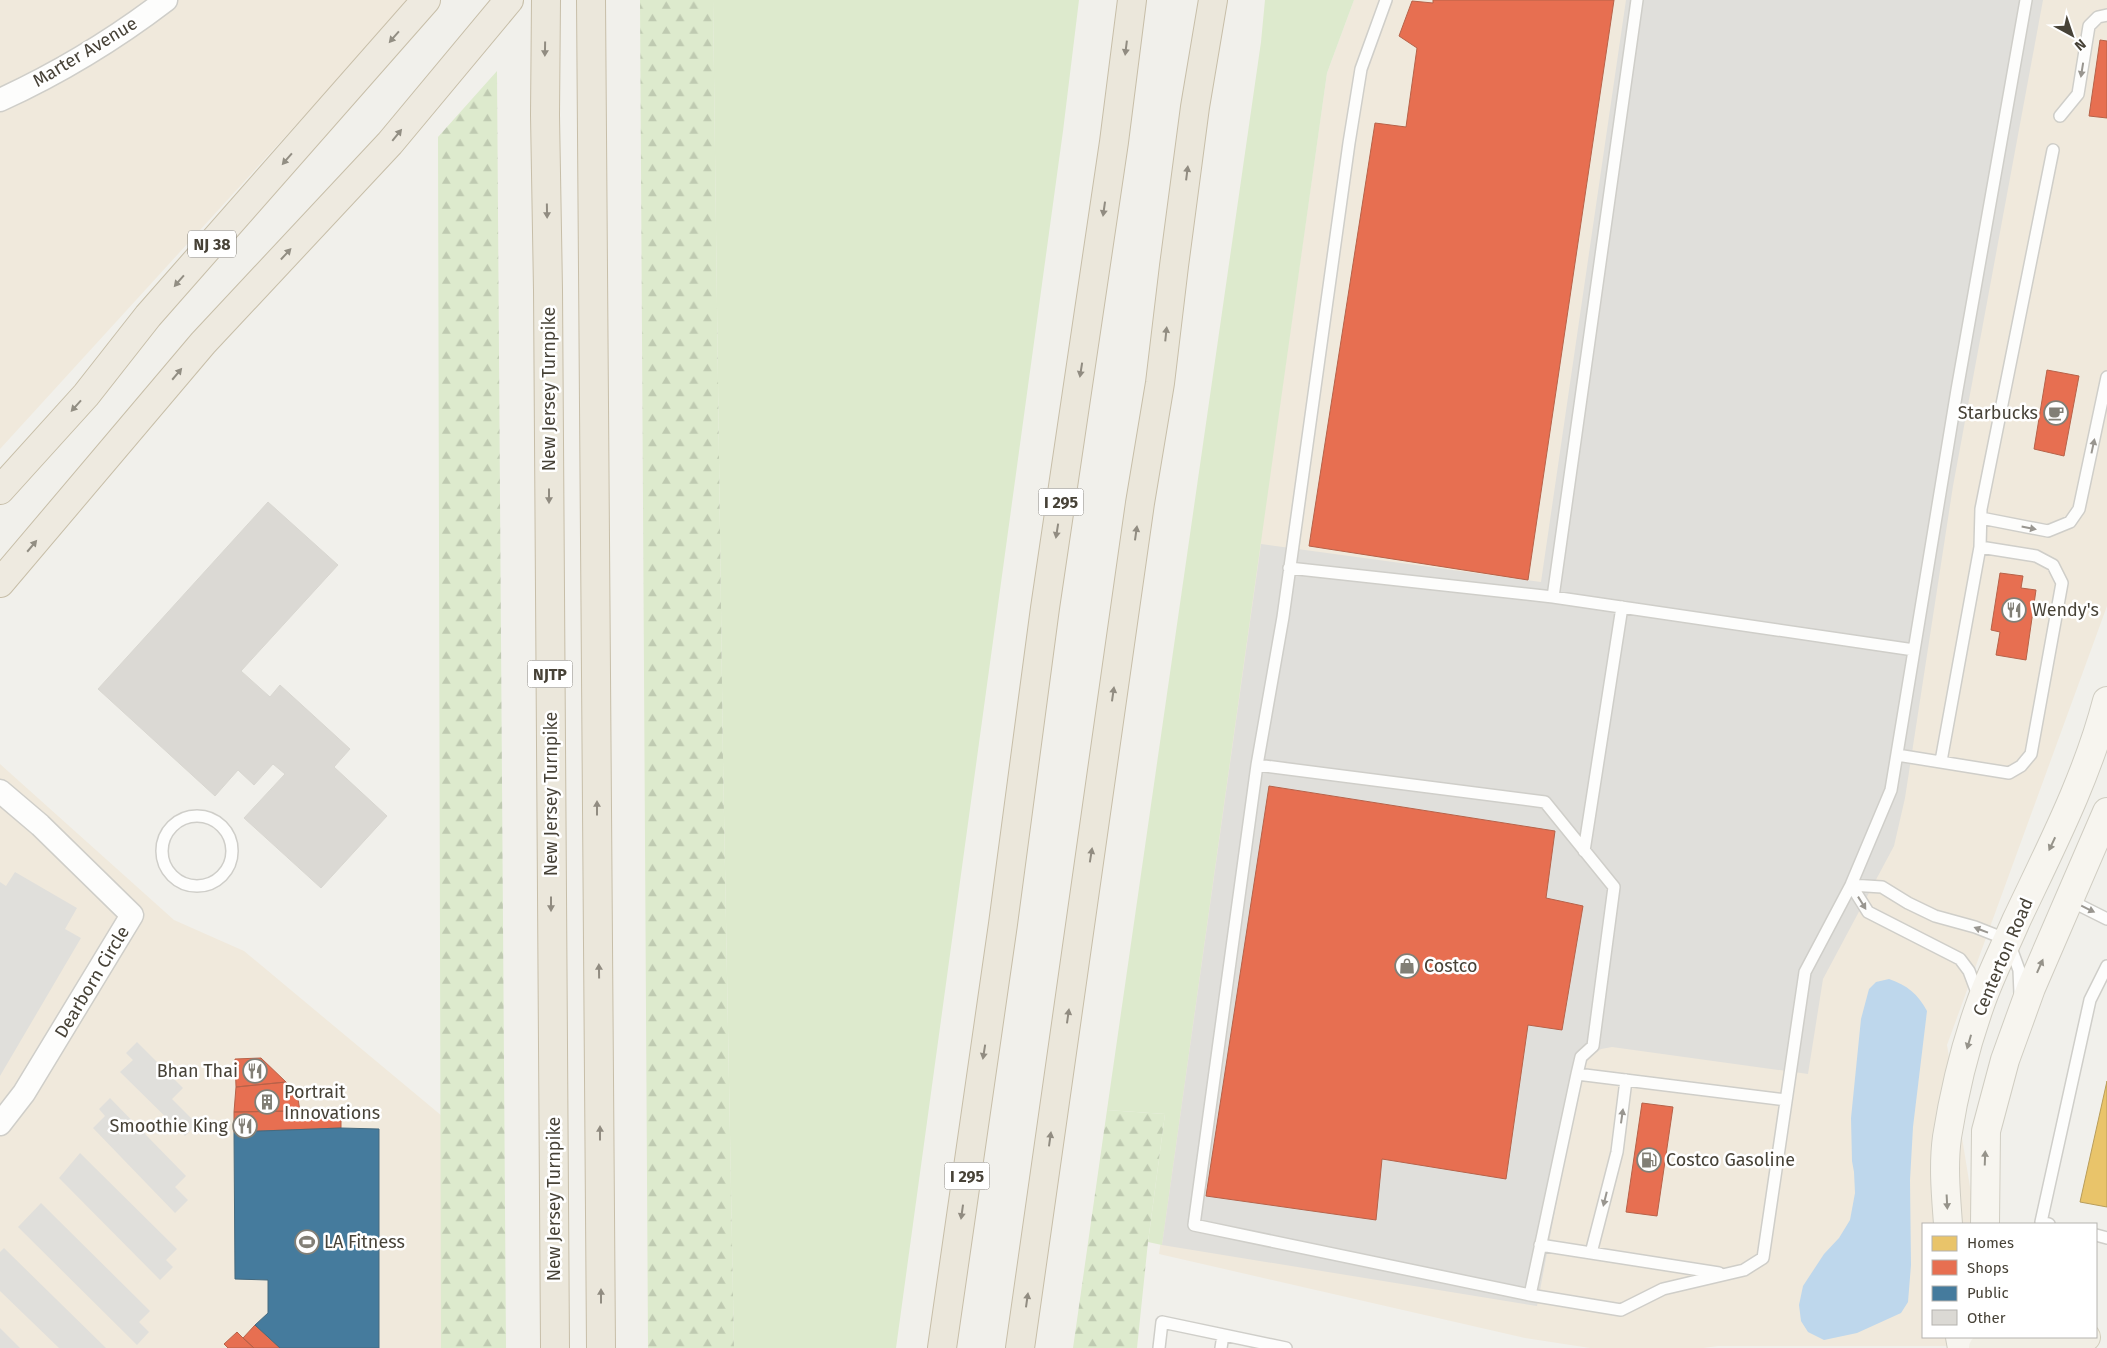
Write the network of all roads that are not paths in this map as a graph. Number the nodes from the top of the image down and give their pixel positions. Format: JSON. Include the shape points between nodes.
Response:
{"nodes":[{"id":1,"x":166,"y":0,"type":"edge"},
{"id":2,"x":426,"y":0,"type":"edge"},
{"id":3,"x":546,"y":0,"type":"edge"},
{"id":4,"x":591,"y":0,"type":"edge"},
{"id":5,"x":1132,"y":0,"type":"edge"},
{"id":6,"x":1213,"y":0,"type":"edge"},
{"id":7,"x":1386,"y":0,"type":"edge"},
{"id":8,"x":1637,"y":0,"type":"edge"},
{"id":9,"x":2026,"y":0,"type":"edge"},
{"id":10,"x":500,"y":10,"type":"edge"},
{"id":11,"x":2107,"y":15,"type":"edge"},
{"id":12,"x":0,"y":100,"type":"edge"},
{"id":13,"x":2060,"y":116,"type":"dead end"},
{"id":14,"x":2053,"y":150,"type":"dead end"},
{"id":15,"x":2107,"y":377,"type":"edge"},
{"id":16,"x":0,"y":490,"type":"edge"},
{"id":17,"x":1981,"y":518,"type":"junction"},
{"id":18,"x":1980,"y":547,"type":"junction"},
{"id":19,"x":1289,"y":568,"type":"junction"},
{"id":20,"x":0,"y":583,"type":"edge"},
{"id":21,"x":1553,"y":597,"type":"junction"},
{"id":22,"x":1622,"y":608,"type":"junction"},
{"id":23,"x":1914,"y":650,"type":"junction"},
{"id":24,"x":2107,"y":701,"type":"edge"},
{"id":25,"x":2098,"y":736,"type":"junction"},
{"id":26,"x":1897,"y":755,"type":"junction"},
{"id":27,"x":1941,"y":762,"type":"junction"},
{"id":28,"x":1257,"y":765,"type":"junction"},
{"id":29,"x":0,"y":791,"type":"edge"},
{"id":30,"x":2107,"y":812,"type":"edge"},
{"id":31,"x":1584,"y":851,"type":"junction"},
{"id":32,"x":215,"y":882,"type":"joint"},
{"id":33,"x":1850,"y":884,"type":"junction"},
{"id":34,"x":2069,"y":900,"type":"junction"},
{"id":35,"x":2107,"y":919,"type":"edge"},
{"id":36,"x":2008,"y":940,"type":"junction"},
{"id":37,"x":2107,"y":966,"type":"edge"},
{"id":38,"x":1980,"y":1004,"type":"junction"},
{"id":39,"x":2021,"y":1011,"type":"junction"},
{"id":40,"x":1577,"y":1074,"type":"junction"},
{"id":41,"x":1626,"y":1080,"type":"junction"},
{"id":42,"x":1786,"y":1100,"type":"junction"},
{"id":43,"x":0,"y":1124,"type":"edge"},
{"id":44,"x":1948,"y":1223,"type":"edge"},
{"id":45,"x":1985,"y":1223,"type":"edge"},
{"id":46,"x":2045,"y":1223,"type":"edge"},
{"id":47,"x":1540,"y":1245,"type":"junction"},
{"id":48,"x":1591,"y":1253,"type":"junction"},
{"id":49,"x":1725,"y":1274,"type":"junction"},
{"id":50,"x":1530,"y":1295,"type":"junction"},
{"id":51,"x":1223,"y":1335,"type":"junction"},
{"id":52,"x":2045,"y":1338,"type":"edge"},
{"id":53,"x":2085,"y":1338,"type":"edge"},
{"id":54,"x":1993,"y":1345,"type":"edge"},
{"id":55,"x":555,"y":1348,"type":"edge"},
{"id":56,"x":601,"y":1348,"type":"edge"},
{"id":57,"x":942,"y":1348,"type":"edge"},
{"id":58,"x":1020,"y":1348,"type":"edge"},
{"id":59,"x":1159,"y":1348,"type":"edge"},
{"id":60,"x":1221,"y":1348,"type":"edge"},
{"id":61,"x":1286,"y":1348,"type":"edge"},
{"id":62,"x":2071,"y":1348,"type":"edge"}],
"edges":[{"from":1,"to":12,"type":"street","name":"Marter Avenue","via":[[110,40]]},
{"from":2,"to":16,"type":"highway","number":"NJ 38","one_way":true,"via":[[148,316],[86,395]]},
{"from":3,"to":55,"type":"highway","name":"New Jersey Turnpike","number":"NJTP","one_way":true},
{"from":56,"to":4,"type":"highway","number":"NJTP","one_way":true},
{"from":5,"to":57,"type":"highway","number":"I 295","one_way":true},
{"from":58,"to":6,"type":"highway","one_way":true,"via":[[1140,503],[1160,383],[1195,107]]},
{"from":7,"to":19,"type":"lane","via":[[1361,69]]},
{"from":8,"to":21,"type":"lane"},
{"from":9,"to":23,"type":"lane"},
{"from":20,"to":10,"type":"highway","one_way":true,"via":[[203,343],[390,143]]},
{"from":11,"to":13,"type":"lane","one_way":true,"via":[[2098,17],[2089,26],[2078,94]]},
{"from":14,"to":17,"type":"lane"},
{"from":17,"to":15,"type":"lane","one_way":true,"via":[[2048,532],[2070,522],[2079,509]]},
{"from":17,"to":18,"type":"lane"},
{"from":18,"to":27,"type":"lane"},
{"from":18,"to":27,"type":"lane","via":[[2036,556],[2053,566],[2062,583],[2053,641],[2031,754],[2022,766],[2009,772]]},
{"from":19,"to":21,"type":"lane"},
{"from":19,"to":28,"type":"lane"},
{"from":21,"to":22,"type":"lane"},
{"from":22,"to":23,"type":"lane"},
{"from":22,"to":31,"type":"lane"},
{"from":23,"to":26,"type":"lane"},
{"from":24,"to":25,"type":"main road","name":"Centerton Road"},
{"from":25,"to":34,"type":"main road","via":[[2099,778],[2060,870]]},
{"from":25,"to":36,"type":"main road","name":"Centerton Road","one_way":true},
{"from":26,"to":27,"type":"lane"},
{"from":26,"to":33,"type":"lane","via":[[1891,790]]},
{"from":28,"to":31,"type":"lane","via":[[1545,802]]},
{"from":28,"to":50,"type":"lane","via":[[1194,1225]]},
{"from":29,"to":43,"type":"street","name":"Dearborn Circle","via":[[40,825],[132,915],[24,1093]]},
{"from":30,"to":34,"type":"main road"},
{"from":31,"to":40,"type":"lane","via":[[1614,887],[1593,1046],[1581,1056]]},
{"from":32,"to":32,"type":"lane","via":[[224,874],[233,853],[227,831],[219,822],[197,815],[176,822],[162,842],[164,865],[180,882],[192,886]]},
{"from":36,"to":33,"type":"lane","one_way":true,"via":[[1935,916],[1882,887]]},
{"from":33,"to":38,"type":"lane","one_way":true,"via":[[1868,912],[1960,959],[1976,986]]},
{"from":33,"to":42,"type":"lane","via":[[1804,972]]},
{"from":34,"to":35,"type":"lane","one_way":true},
{"from":39,"to":34,"type":"main road","one_way":true},
{"from":36,"to":38,"type":"main road","name":"Centerton Road"},
{"from":36,"to":39,"type":"lane","via":[[2019,970]]},
{"from":37,"to":46,"type":"lane","via":[[2090,1000],[2041,1222]]},
{"from":38,"to":44,"type":"main road","name":"Centerton Road","one_way":true,"via":[[1947,1138]]},
{"from":45,"to":39,"type":"main road","one_way":true,"via":[[1986,1131]]},
{"from":40,"to":41,"type":"lane"},
{"from":40,"to":47,"type":"lane"},
{"from":41,"to":42,"type":"lane"},
{"from":41,"to":48,"type":"lane","via":[[1617,1152]]},
{"from":42,"to":49,"type":"lane","via":[[1762,1258],[1744,1270]]},
{"from":47,"to":48,"type":"lane"},
{"from":47,"to":50,"type":"lane"},
{"from":48,"to":49,"type":"lane"},
{"from":49,"to":50,"type":"lane","via":[[1663,1289],[1622,1310]]},
{"from":51,"to":59,"type":"lane","via":[[1162,1322]]},
{"from":51,"to":60,"type":"lane"},
{"from":51,"to":61,"type":"lane"},
{"from":52,"to":54,"type":"main road"},
{"from":53,"to":62,"type":"main road"}]}
